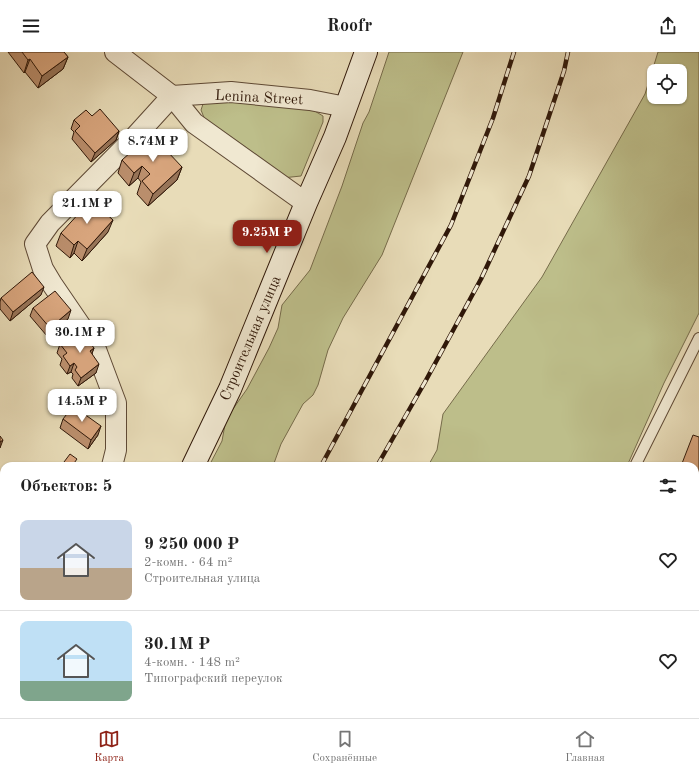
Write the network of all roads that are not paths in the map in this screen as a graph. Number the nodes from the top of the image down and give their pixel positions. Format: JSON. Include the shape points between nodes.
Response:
{"nodes":[{"id":1,"x":115,"y":52,"type":"edge"},
{"id":2,"x":366,"y":52,"type":"edge"},
{"id":3,"x":172,"y":96,"type":"junction"},
{"id":4,"x":346,"y":107,"type":"junction"},
{"id":5,"x":306,"y":203,"type":"junction"},
{"id":6,"x":699,"y":338,"type":"edge"},
{"id":7,"x":113,"y":462,"type":"edge"},
{"id":8,"x":195,"y":462,"type":"edge"},
{"id":9,"x":637,"y":462,"type":"edge"}],
"edges":[{"from":1,"to":3,"type":"street"},
{"from":2,"to":4,"type":"street","name":"Строительная улица"},
{"from":3,"to":4,"type":"street","name":"Lenina Street","via":[[231,92],[310,100]]},
{"from":3,"to":5,"type":"street","via":[[194,123]]},
{"from":3,"to":7,"type":"street","via":[[50,223],[35,244],[43,269],[95,347],[116,403],[116,450]]},
{"from":4,"to":5,"type":"street","name":"Строительная улица"},
{"from":5,"to":8,"type":"street","name":"Строительная улица","via":[[230,389]]},
{"from":6,"to":9,"type":"lane"}]}
